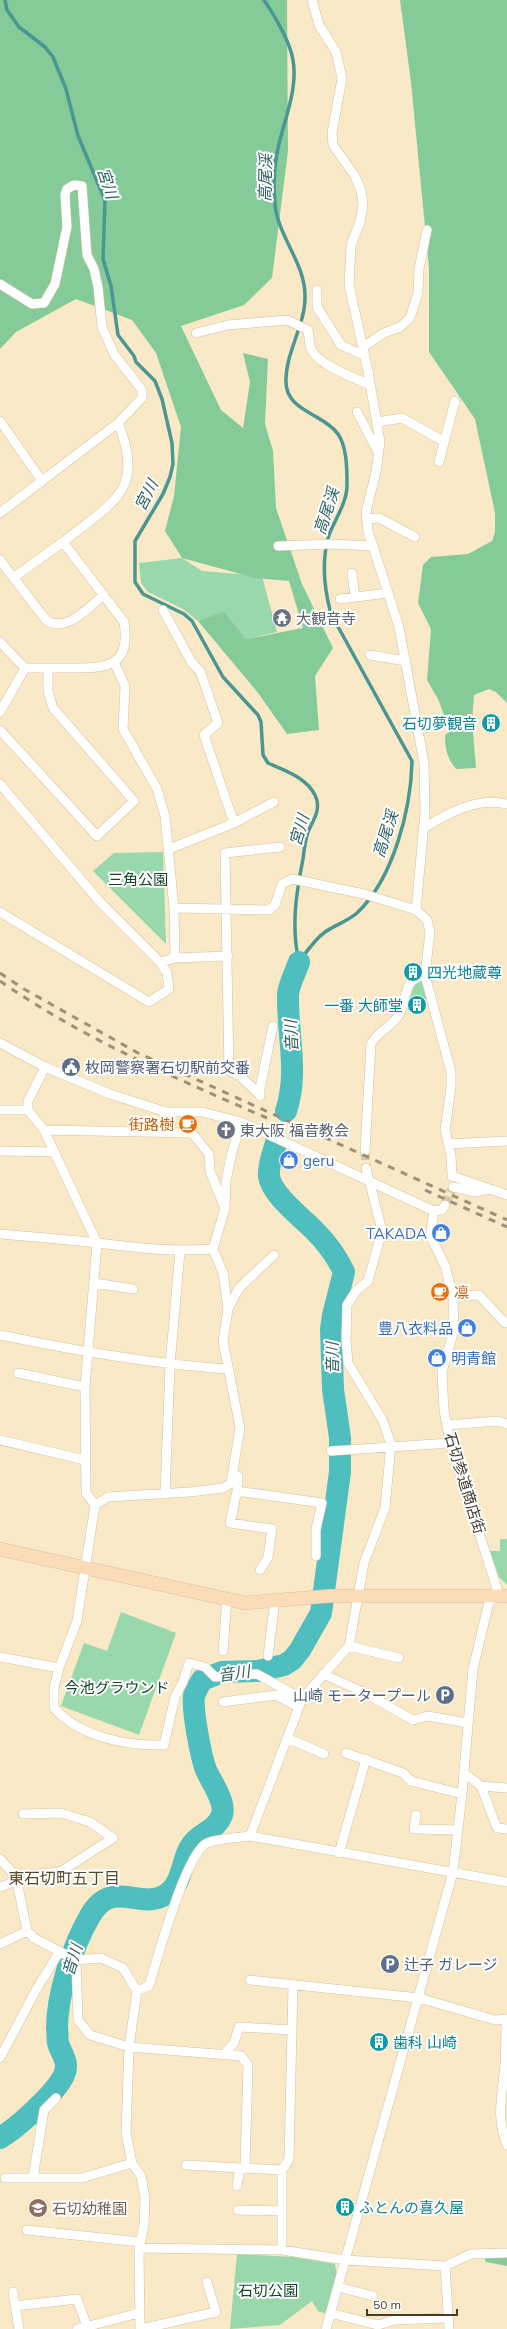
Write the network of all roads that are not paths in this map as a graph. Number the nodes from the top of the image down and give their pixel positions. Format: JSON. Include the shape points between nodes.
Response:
{"nodes":[{"id":1,"x":312,"y":0,"type":"edge"},
{"id":2,"x":427,"y":230,"type":"dead end"},
{"id":3,"x":0,"y":284,"type":"edge"},
{"id":4,"x":317,"y":290,"type":"dead end"},
{"id":5,"x":196,"y":333,"type":"dead end"},
{"id":6,"x":364,"y":352,"type":"junction"},
{"id":7,"x":370,"y":385,"type":"junction"},
{"id":8,"x":455,"y":401,"type":"dead end"},
{"id":9,"x":357,"y":412,"type":"dead end"},
{"id":10,"x":0,"y":421,"type":"edge"},
{"id":11,"x":377,"y":422,"type":"junction"},
{"id":12,"x":118,"y":423,"type":"junction"},
{"id":13,"x":443,"y":441,"type":"junction"},
{"id":14,"x":378,"y":452,"type":"junction"},
{"id":15,"x":439,"y":462,"type":"dead end"},
{"id":16,"x":42,"y":481,"type":"junction"},
{"id":17,"x":0,"y":513,"type":"edge"},
{"id":18,"x":366,"y":519,"type":"junction"},
{"id":19,"x":415,"y":537,"type":"dead end"},
{"id":20,"x":63,"y":542,"type":"junction"},
{"id":21,"x":278,"y":546,"type":"dead end"},
{"id":22,"x":372,"y":546,"type":"junction"},
{"id":23,"x":0,"y":560,"type":"edge"},
{"id":24,"x":352,"y":573,"type":"dead end"},
{"id":25,"x":13,"y":578,"type":"junction"},
{"id":26,"x":388,"y":593,"type":"junction"},
{"id":27,"x":104,"y":595,"type":"junction"},
{"id":28,"x":355,"y":597,"type":"junction"},
{"id":29,"x":340,"y":599,"type":"dead end"},
{"id":30,"x":163,"y":610,"type":"dead end"},
{"id":31,"x":0,"y":642,"type":"edge"},
{"id":32,"x":370,"y":655,"type":"dead end"},
{"id":33,"x":406,"y":661,"type":"junction"},
{"id":34,"x":114,"y":662,"type":"junction"},
{"id":35,"x":25,"y":668,"type":"junction"},
{"id":36,"x":48,"y":668,"type":"junction"},
{"id":37,"x":0,"y":712,"type":"edge"},
{"id":38,"x":0,"y":730,"type":"edge"},
{"id":39,"x":0,"y":784,"type":"edge"},
{"id":40,"x":274,"y":802,"type":"dead end"},
{"id":41,"x":507,"y":804,"type":"edge"},
{"id":42,"x":234,"y":823,"type":"junction"},
{"id":43,"x":424,"y":828,"type":"junction"},
{"id":44,"x":280,"y":847,"type":"dead end"},
{"id":45,"x":169,"y":849,"type":"junction"},
{"id":46,"x":174,"y":908,"type":"junction"},
{"id":47,"x":226,"y":909,"type":"junction"},
{"id":48,"x":416,"y":910,"type":"junction"},
{"id":49,"x":0,"y":912,"type":"edge"},
{"id":50,"x":228,"y":956,"type":"junction"},
{"id":51,"x":175,"y":958,"type":"junction"},
{"id":52,"x":160,"y":962,"type":"junction"},
{"id":53,"x":425,"y":975,"type":"junction"},
{"id":54,"x":273,"y":1026,"type":"dead end"},
{"id":55,"x":0,"y":1043,"type":"edge"},
{"id":56,"x":45,"y":1067,"type":"junction"},
{"id":57,"x":0,"y":1110,"type":"edge"},
{"id":58,"x":28,"y":1110,"type":"junction"},
{"id":59,"x":241,"y":1122,"type":"junction"},
{"id":60,"x":44,"y":1130,"type":"junction"},
{"id":61,"x":507,"y":1141,"type":"edge"},
{"id":62,"x":448,"y":1144,"type":"junction"},
{"id":63,"x":1,"y":1151,"type":"edge"},
{"id":64,"x":365,"y":1151,"type":"tunnel mouth"},
{"id":65,"x":55,"y":1152,"type":"junction"},
{"id":66,"x":366,"y":1168,"type":"tunnel mouth"},
{"id":67,"x":368,"y":1179,"type":"junction"},
{"id":68,"x":453,"y":1187,"type":"dead end"},
{"id":69,"x":492,"y":1189,"type":"junction"},
{"id":70,"x":507,"y":1195,"type":"edge"},
{"id":71,"x":445,"y":1204,"type":"tunnel mouth"},
{"id":72,"x":225,"y":1208,"type":"junction"},
{"id":73,"x":434,"y":1211,"type":"junction"},
{"id":74,"x":0,"y":1234,"type":"edge"},
{"id":75,"x":97,"y":1242,"type":"junction"},
{"id":76,"x":213,"y":1249,"type":"junction"},
{"id":77,"x":180,"y":1251,"type":"junction"},
{"id":78,"x":274,"y":1255,"type":"dead end"},
{"id":79,"x":94,"y":1283,"type":"junction"},
{"id":80,"x":133,"y":1289,"type":"dead end"},
{"id":81,"x":453,"y":1296,"type":"junction"},
{"id":82,"x":228,"y":1309,"type":"junction"},
{"id":83,"x":505,"y":1323,"type":"dead end"},
{"id":84,"x":0,"y":1335,"type":"edge"},
{"id":85,"x":90,"y":1354,"type":"junction"},
{"id":86,"x":170,"y":1365,"type":"junction"},
{"id":87,"x":227,"y":1368,"type":"junction"},
{"id":88,"x":18,"y":1373,"type":"dead end"},
{"id":89,"x":85,"y":1388,"type":"junction"},
{"id":90,"x":507,"y":1424,"type":"edge"},
{"id":91,"x":447,"y":1425,"type":"junction"},
{"id":92,"x":0,"y":1440,"type":"edge"},
{"id":93,"x":450,"y":1443,"type":"junction"},
{"id":94,"x":391,"y":1447,"type":"junction"},
{"id":95,"x":331,"y":1452,"type":"dead end"},
{"id":96,"x":85,"y":1460,"type":"junction"},
{"id":97,"x":233,"y":1475,"type":"junction"},
{"id":98,"x":237,"y":1491,"type":"junction"},
{"id":99,"x":165,"y":1494,"type":"junction"},
{"id":100,"x":95,"y":1505,"type":"junction"},
{"id":101,"x":0,"y":1549,"type":"edge"},
{"id":102,"x":316,"y":1556,"type":"dead end"},
{"id":103,"x":86,"y":1568,"type":"junction"},
{"id":104,"x":260,"y":1570,"type":"dead end"},
{"id":105,"x":358,"y":1596,"type":"junction"},
{"id":106,"x":503,"y":1596,"type":"edge"},
{"id":107,"x":227,"y":1599,"type":"junction"},
{"id":108,"x":275,"y":1600,"type":"junction"},
{"id":109,"x":349,"y":1646,"type":"junction"},
{"id":110,"x":223,"y":1651,"type":"dead end"},
{"id":111,"x":0,"y":1656,"type":"edge"},
{"id":112,"x":268,"y":1656,"type":"dead end"},
{"id":113,"x":400,"y":1658,"type":"dead end"},
{"id":114,"x":59,"y":1668,"type":"junction"},
{"id":115,"x":323,"y":1674,"type":"junction"},
{"id":116,"x":223,"y":1702,"type":"dead end"},
{"id":117,"x":300,"y":1703,"type":"junction"},
{"id":118,"x":467,"y":1723,"type":"junction"},
{"id":119,"x":287,"y":1738,"type":"junction"},
{"id":120,"x":346,"y":1753,"type":"dead end"},
{"id":121,"x":324,"y":1754,"type":"dead end"},
{"id":122,"x":366,"y":1759,"type":"junction"},
{"id":123,"x":464,"y":1773,"type":"junction"},
{"id":124,"x":481,"y":1786,"type":"junction"},
{"id":125,"x":507,"y":1788,"type":"edge"},
{"id":126,"x":462,"y":1794,"type":"junction"},
{"id":127,"x":23,"y":1814,"type":"dead end"},
{"id":128,"x":416,"y":1815,"type":"dead end"},
{"id":129,"x":507,"y":1829,"type":"edge"},
{"id":130,"x":458,"y":1830,"type":"junction"},
{"id":131,"x":250,"y":1836,"type":"junction"},
{"id":132,"x":338,"y":1853,"type":"junction"},
{"id":133,"x":0,"y":1859,"type":"edge"},
{"id":134,"x":453,"y":1872,"type":"junction"},
{"id":135,"x":16,"y":1881,"type":"junction"},
{"id":136,"x":507,"y":1882,"type":"edge"},
{"id":137,"x":0,"y":1887,"type":"edge"},
{"id":138,"x":27,"y":1931,"type":"junction"},
{"id":139,"x":0,"y":1944,"type":"edge"},
{"id":140,"x":62,"y":1952,"type":"junction"},
{"id":141,"x":76,"y":1960,"type":"junction"},
{"id":142,"x":250,"y":1980,"type":"dead end"},
{"id":143,"x":293,"y":1986,"type":"junction"},
{"id":144,"x":137,"y":1992,"type":"junction"},
{"id":145,"x":419,"y":1998,"type":"junction"},
{"id":146,"x":507,"y":2019,"type":"edge"},
{"id":147,"x":292,"y":2030,"type":"junction"},
{"id":148,"x":129,"y":2047,"type":"junction"},
{"id":149,"x":225,"y":2053,"type":"junction"},
{"id":150,"x":0,"y":2058,"type":"edge"},
{"id":151,"x":56,"y":2098,"type":"dead end"},
{"id":152,"x":507,"y":2145,"type":"edge"},
{"id":153,"x":132,"y":2163,"type":"junction"},
{"id":154,"x":186,"y":2165,"type":"dead end"},
{"id":155,"x":245,"y":2167,"type":"junction"},
{"id":156,"x":282,"y":2170,"type":"junction"},
{"id":157,"x":5,"y":2178,"type":"dead end"},
{"id":158,"x":33,"y":2178,"type":"junction"},
{"id":159,"x":237,"y":2186,"type":"dead end"},
{"id":160,"x":238,"y":2210,"type":"dead end"},
{"id":161,"x":282,"y":2211,"type":"junction"},
{"id":162,"x":27,"y":2230,"type":"dead end"},
{"id":163,"x":139,"y":2245,"type":"junction"},
{"id":164,"x":282,"y":2250,"type":"junction"},
{"id":165,"x":507,"y":2253,"type":"edge"},
{"id":166,"x":345,"y":2260,"type":"junction"},
{"id":167,"x":445,"y":2266,"type":"junction"},
{"id":168,"x":207,"y":2282,"type":"dead end"},
{"id":169,"x":338,"y":2287,"type":"junction"},
{"id":170,"x":13,"y":2292,"type":"dead end"},
{"id":171,"x":372,"y":2296,"type":"dead end"},
{"id":172,"x":15,"y":2306,"type":"junction"},
{"id":173,"x":139,"y":2313,"type":"junction"},
{"id":174,"x":330,"y":2313,"type":"junction"},
{"id":175,"x":447,"y":2318,"type":"junction"},
{"id":176,"x":87,"y":2326,"type":"junction"},
{"id":177,"x":19,"y":2329,"type":"edge"},
{"id":178,"x":77,"y":2329,"type":"edge"},
{"id":179,"x":140,"y":2329,"type":"edge"},
{"id":180,"x":326,"y":2329,"type":"edge"},
{"id":181,"x":449,"y":2329,"type":"edge"}],
"edges":[{"from":1,"to":6,"type":"street","via":[[319,24],[336,52],[342,78],[332,145],[355,176],[363,204],[360,222],[351,245],[349,285]]},
{"from":2,"to":6,"type":"street","via":[[419,269],[418,293],[410,318],[400,327],[384,333]]},
{"from":3,"to":12,"type":"street","via":[[32,304],[44,303],[55,284],[67,227],[65,195],[67,189],[74,185],[82,186],[87,255],[97,281],[102,327],[114,354],[142,390],[142,398]]},
{"from":4,"to":6,"type":"street","via":[[317,307],[341,345]]},
{"from":5,"to":7,"type":"street","via":[[228,326],[287,320],[308,330],[311,349],[319,358]]},
{"from":6,"to":7,"type":"street"},
{"from":7,"to":11,"type":"street"},
{"from":8,"to":13,"type":"street"},
{"from":9,"to":14,"type":"street"},
{"from":10,"to":16,"type":"street"},
{"from":11,"to":13,"type":"street","via":[[402,418]]},
{"from":11,"to":14,"type":"street","via":[[380,442]]},
{"from":12,"to":16,"type":"street"},
{"from":12,"to":20,"type":"street","via":[[126,442],[129,460],[126,484],[104,509]]},
{"from":13,"to":15,"type":"street"},
{"from":14,"to":18,"type":"street"},
{"from":16,"to":17,"type":"street"},
{"from":18,"to":19,"type":"street","via":[[379,518]]},
{"from":18,"to":22,"type":"street"},
{"from":20,"to":25,"type":"street"},
{"from":20,"to":27,"type":"street"},
{"from":21,"to":22,"type":"street"},
{"from":22,"to":26,"type":"street"},
{"from":23,"to":25,"type":"street"},
{"from":24,"to":28,"type":"street"},
{"from":25,"to":27,"type":"street","via":[[52,624],[65,624]]},
{"from":26,"to":28,"type":"street"},
{"from":26,"to":33,"type":"street"},
{"from":27,"to":34,"type":"street","via":[[124,622],[125,646]]},
{"from":28,"to":29,"type":"street"},
{"from":30,"to":42,"type":"street","via":[[192,663],[200,670],[218,723],[204,735]]},
{"from":31,"to":35,"type":"street"},
{"from":32,"to":33,"type":"street"},
{"from":33,"to":43,"type":"street","via":[[424,763]]},
{"from":34,"to":36,"type":"street","via":[[101,668]]},
{"from":34,"to":45,"type":"street","via":[[125,686],[123,729],[157,789],[165,816]]},
{"from":35,"to":36,"type":"street"},
{"from":35,"to":37,"type":"street"},
{"from":36,"to":38,"type":"street","via":[[48,691],[53,708],[134,801],[97,836]]},
{"from":39,"to":52,"type":"street","via":[[100,902]]},
{"from":40,"to":42,"type":"street"},
{"from":41,"to":43,"type":"street","via":[[469,805]]},
{"from":42,"to":45,"type":"street"},
{"from":43,"to":48,"type":"street"},
{"from":44,"to":47,"type":"street","via":[[225,853]]},
{"from":45,"to":46,"type":"street"},
{"from":46,"to":47,"type":"street"},
{"from":46,"to":51,"type":"street"},
{"from":47,"to":48,"type":"street","via":[[269,910],[275,905],[282,884],[292,879],[364,894]]},
{"from":47,"to":50,"type":"street"},
{"from":48,"to":53,"type":"street","via":[[427,920],[430,932]]},
{"from":49,"to":52,"type":"street","via":[[149,1002],[169,989],[167,973]]},
{"from":50,"to":51,"type":"street"},
{"from":50,"to":54,"type":"street","via":[[229,1071],[240,1076],[259,1094]]},
{"from":51,"to":52,"type":"street"},
{"from":53,"to":62,"type":"street","via":[[451,1072],[445,1130]]},
{"from":53,"to":64,"type":"street","via":[[410,981],[400,1013],[390,1026],[376,1035],[371,1044]]},
{"from":55,"to":56,"type":"street"},
{"from":56,"to":58,"type":"street","via":[[28,1101]]},
{"from":56,"to":59,"type":"street","via":[[110,1094],[166,1112],[202,1112]]},
{"from":57,"to":58,"type":"street"},
{"from":58,"to":60,"type":"street"},
{"from":59,"to":67,"type":"street"},
{"from":59,"to":72,"type":"street","via":[[229,1168]]},
{"from":60,"to":65,"type":"street"},
{"from":60,"to":72,"type":"street","via":[[192,1133],[209,1154],[210,1171]]},
{"from":61,"to":62,"type":"street"},
{"from":62,"to":69,"type":"street","via":[[452,1176]]},
{"from":63,"to":65,"type":"street"},
{"from":65,"to":75,"type":"street"},
{"from":66,"to":67,"type":"street"},
{"from":67,"to":73,"type":"street"},
{"from":67,"to":94,"type":"street","via":[[382,1231],[368,1281],[356,1291],[347,1305],[348,1363],[382,1419]]},
{"from":68,"to":69,"type":"street","via":[[476,1192]]},
{"from":69,"to":70,"type":"street"},
{"from":71,"to":73,"type":"street","via":[[442,1210]]},
{"from":72,"to":76,"type":"street"},
{"from":73,"to":81,"type":"street","name":"石切参道商店街","via":[[432,1239],[445,1266]]},
{"from":74,"to":75,"type":"street"},
{"from":75,"to":77,"type":"street","via":[[144,1250]]},
{"from":75,"to":79,"type":"street"},
{"from":76,"to":77,"type":"street"},
{"from":76,"to":82,"type":"street","via":[[223,1273]]},
{"from":77,"to":86,"type":"street"},
{"from":78,"to":82,"type":"street","via":[[239,1288]]},
{"from":79,"to":80,"type":"street"},
{"from":79,"to":85,"type":"street"},
{"from":81,"to":83,"type":"street","via":[[480,1295]]},
{"from":81,"to":91,"type":"street","name":"石切参道商店街","via":[[454,1330],[442,1372]]},
{"from":82,"to":87,"type":"street","via":[[223,1341]]},
{"from":84,"to":85,"type":"street"},
{"from":85,"to":86,"type":"street"},
{"from":85,"to":89,"type":"street"},
{"from":86,"to":87,"type":"street"},
{"from":86,"to":99,"type":"street"},
{"from":87,"to":97,"type":"street","via":[[240,1428]]},
{"from":88,"to":89,"type":"street"},
{"from":89,"to":96,"type":"street"},
{"from":90,"to":91,"type":"street","via":[[498,1421]]},
{"from":91,"to":93,"type":"street","name":"石切参道商店街"},
{"from":92,"to":96,"type":"street"},
{"from":93,"to":94,"type":"street"},
{"from":93,"to":106,"type":"street","name":"石切参道商店街"},
{"from":94,"to":95,"type":"street"},
{"from":94,"to":105,"type":"street","via":[[384,1516],[370,1544]]},
{"from":96,"to":100,"type":"street","via":[[86,1493]]},
{"from":97,"to":98,"type":"street","via":[[238,1476]]},
{"from":97,"to":99,"type":"street","via":[[231,1483],[223,1488]]},
{"from":98,"to":102,"type":"street","via":[[322,1503],[316,1529]]},
{"from":98,"to":104,"type":"street","via":[[230,1524],[272,1529],[268,1557]]},
{"from":99,"to":100,"type":"street","via":[[108,1497]]},
{"from":100,"to":103,"type":"street"},
{"from":101,"to":103,"type":"street"},
{"from":103,"to":107,"type":"street"},
{"from":103,"to":114,"type":"street","via":[[77,1621]]},
{"from":105,"to":106,"type":"street"},
{"from":105,"to":108,"type":"street"},
{"from":105,"to":109,"type":"street"},
{"from":106,"to":118,"type":"street","via":[[489,1602],[473,1669]]},
{"from":107,"to":108,"type":"street","via":[[245,1603]]},
{"from":107,"to":110,"type":"street"},
{"from":108,"to":112,"type":"street"},
{"from":109,"to":113,"type":"street"},
{"from":109,"to":115,"type":"street"},
{"from":111,"to":114,"type":"street"},
{"from":114,"to":117,"type":"street","via":[[54,1688],[54,1708],[65,1721],[99,1737],[148,1745],[164,1745],[175,1697],[184,1682],[189,1663],[205,1667],[215,1677],[257,1674]]},
{"from":115,"to":117,"type":"street"},
{"from":115,"to":118,"type":"street","via":[[363,1692],[413,1720],[428,1716]]},
{"from":116,"to":117,"type":"street","via":[[276,1695]]},
{"from":117,"to":119,"type":"street"},
{"from":118,"to":123,"type":"street"},
{"from":119,"to":121,"type":"street"},
{"from":119,"to":131,"type":"street"},
{"from":120,"to":122,"type":"street"},
{"from":122,"to":126,"type":"street","via":[[404,1773],[411,1781]]},
{"from":122,"to":132,"type":"street"},
{"from":123,"to":124,"type":"street"},
{"from":123,"to":126,"type":"street"},
{"from":124,"to":125,"type":"street"},
{"from":124,"to":129,"type":"street","via":[[498,1828]]},
{"from":126,"to":130,"type":"street"},
{"from":127,"to":135,"type":"street","via":[[61,1813],[90,1822],[113,1838],[60,1872],[27,1875]]},
{"from":128,"to":130,"type":"street","via":[[414,1829]]},
{"from":130,"to":134,"type":"street"},
{"from":131,"to":132,"type":"street"},
{"from":131,"to":144,"type":"street","via":[[207,1843],[198,1850],[175,1902],[149,1986]]},
{"from":132,"to":134,"type":"street"},
{"from":133,"to":135,"type":"street"},
{"from":134,"to":136,"type":"street"},
{"from":134,"to":145,"type":"street"},
{"from":135,"to":137,"type":"street"},
{"from":135,"to":138,"type":"street"},
{"from":138,"to":139,"type":"street"},
{"from":138,"to":140,"type":"street","via":[[34,1938]]},
{"from":140,"to":141,"type":"street"},
{"from":140,"to":150,"type":"street","via":[[36,1990]]},
{"from":141,"to":144,"type":"street","via":[[101,1958],[123,1968]]},
{"from":141,"to":148,"type":"street","via":[[78,2020],[90,2035]]},
{"from":142,"to":143,"type":"street"},
{"from":143,"to":145,"type":"street"},
{"from":143,"to":147,"type":"street"},
{"from":144,"to":148,"type":"street"},
{"from":145,"to":146,"type":"street","via":[[495,2020]]},
{"from":145,"to":166,"type":"street"},
{"from":146,"to":152,"type":"street","via":[[499,2108],[502,2132]]},
{"from":147,"to":149,"type":"street","via":[[239,2027],[234,2043]]},
{"from":147,"to":156,"type":"street","via":[[289,2159]]},
{"from":148,"to":149,"type":"street"},
{"from":148,"to":153,"type":"street","via":[[126,2133]]},
{"from":149,"to":155,"type":"street","via":[[241,2056],[248,2065]]},
{"from":151,"to":158,"type":"street","via":[[44,2110]]},
{"from":153,"to":158,"type":"street","via":[[82,2178]]},
{"from":153,"to":163,"type":"street","via":[[141,2176],[145,2198],[144,2225]]},
{"from":154,"to":155,"type":"street"},
{"from":155,"to":156,"type":"street"},
{"from":155,"to":159,"type":"street","via":[[239,2172]]},
{"from":156,"to":161,"type":"street"},
{"from":157,"to":158,"type":"street"},
{"from":160,"to":161,"type":"street"},
{"from":161,"to":164,"type":"street"},
{"from":162,"to":163,"type":"street"},
{"from":163,"to":164,"type":"street"},
{"from":163,"to":173,"type":"street"},
{"from":164,"to":166,"type":"street"},
{"from":165,"to":167,"type":"street","via":[[471,2254]]},
{"from":166,"to":167,"type":"street"},
{"from":166,"to":169,"type":"street"},
{"from":167,"to":175,"type":"street"},
{"from":168,"to":179,"type":"street","via":[[216,2312]]},
{"from":169,"to":171,"type":"street"},
{"from":169,"to":174,"type":"street"},
{"from":170,"to":172,"type":"street"},
{"from":172,"to":176,"type":"street","via":[[77,2299]]},
{"from":172,"to":177,"type":"street"},
{"from":173,"to":176,"type":"street"},
{"from":173,"to":179,"type":"street"},
{"from":174,"to":175,"type":"street","via":[[378,2325],[395,2320]]},
{"from":174,"to":180,"type":"street"},
{"from":175,"to":181,"type":"street"},
{"from":176,"to":178,"type":"street"}]}
